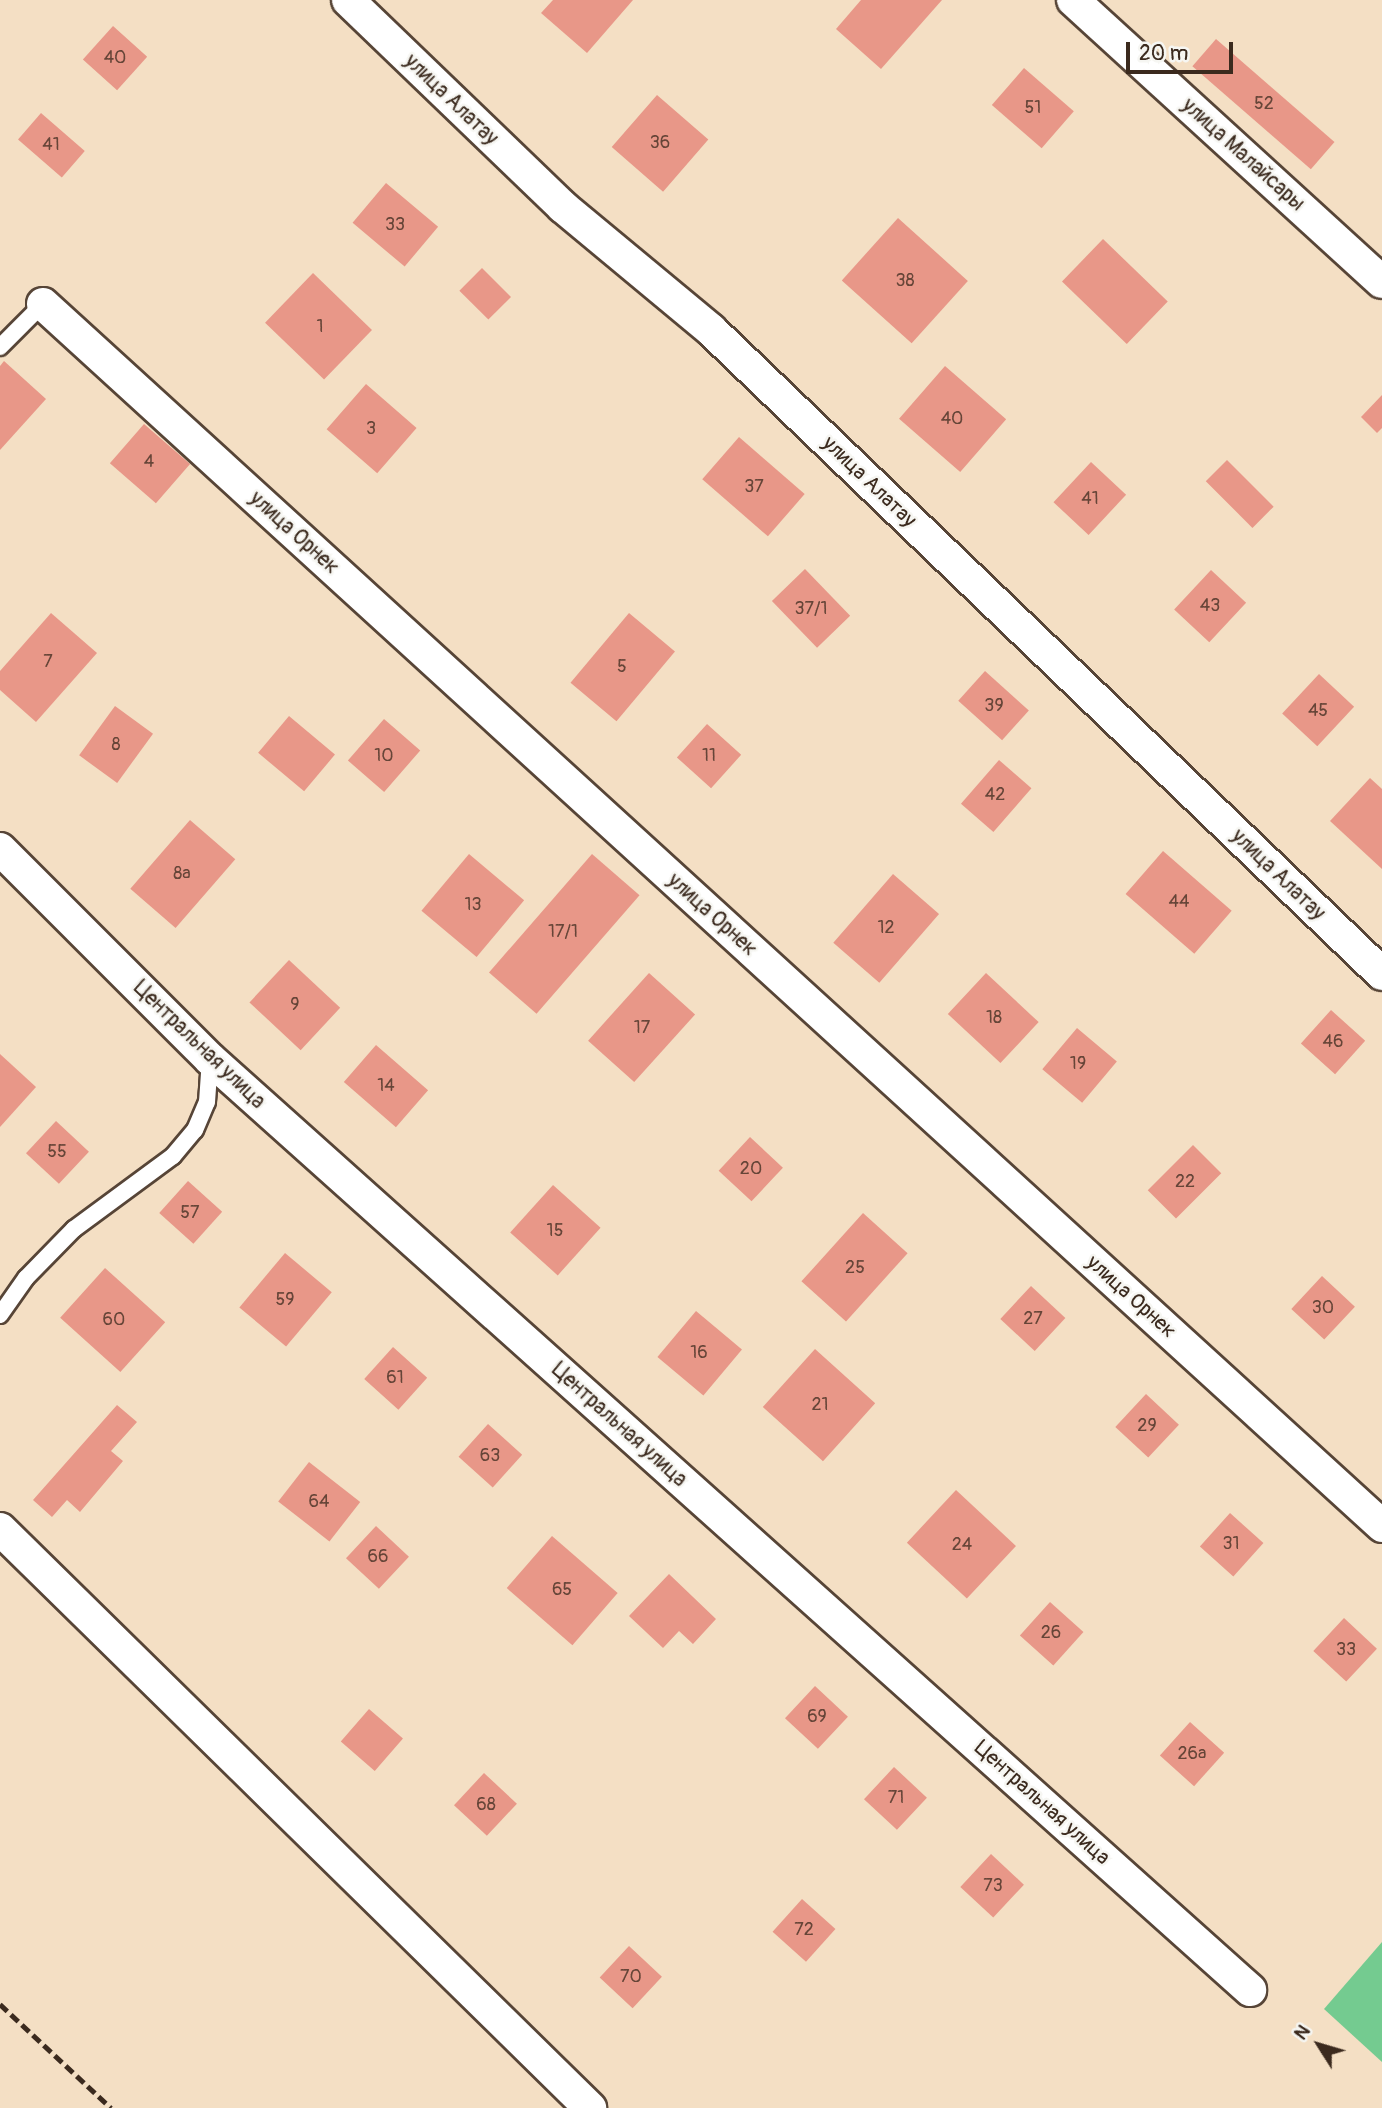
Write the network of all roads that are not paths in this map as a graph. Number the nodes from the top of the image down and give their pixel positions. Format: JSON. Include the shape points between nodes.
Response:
{"nodes":[{"id":1,"x":348,"y":0,"type":"edge"},
{"id":2,"x":1073,"y":0,"type":"edge"},
{"id":3,"x":1382,"y":282,"type":"edge"},
{"id":4,"x":43,"y":304,"type":"joint"},
{"id":5,"x":0,"y":347,"type":"edge"},
{"id":6,"x":0,"y":849,"type":"edge"},
{"id":7,"x":1382,"y":974,"type":"edge"},
{"id":8,"x":210,"y":1059,"type":"junction"},
{"id":9,"x":0,"y":1315,"type":"edge"},
{"id":10,"x":1382,"y":1526,"type":"edge"},
{"id":11,"x":0,"y":1529,"type":"edge"},
{"id":12,"x":1250,"y":1990,"type":"dead end"},
{"id":13,"x":590,"y":2108,"type":"edge"}],
"edges":[{"from":1,"to":7,"type":"street","name":"улица Алатау","via":[[562,206],[710,330]]},
{"from":2,"to":3,"type":"street","name":"улица Малайсары"},
{"from":4,"to":5,"type":"lane"},
{"from":4,"to":10,"type":"street","name":"улица Орнек"},
{"from":6,"to":8,"type":"street","name":"Центральная улица"},
{"from":8,"to":9,"type":"lane","via":[[207,1102],[195,1130],[173,1156],[74,1229],[26,1278]]},
{"from":8,"to":12,"type":"street","name":"Центральная улица"},
{"from":11,"to":13,"type":"street"}]}
